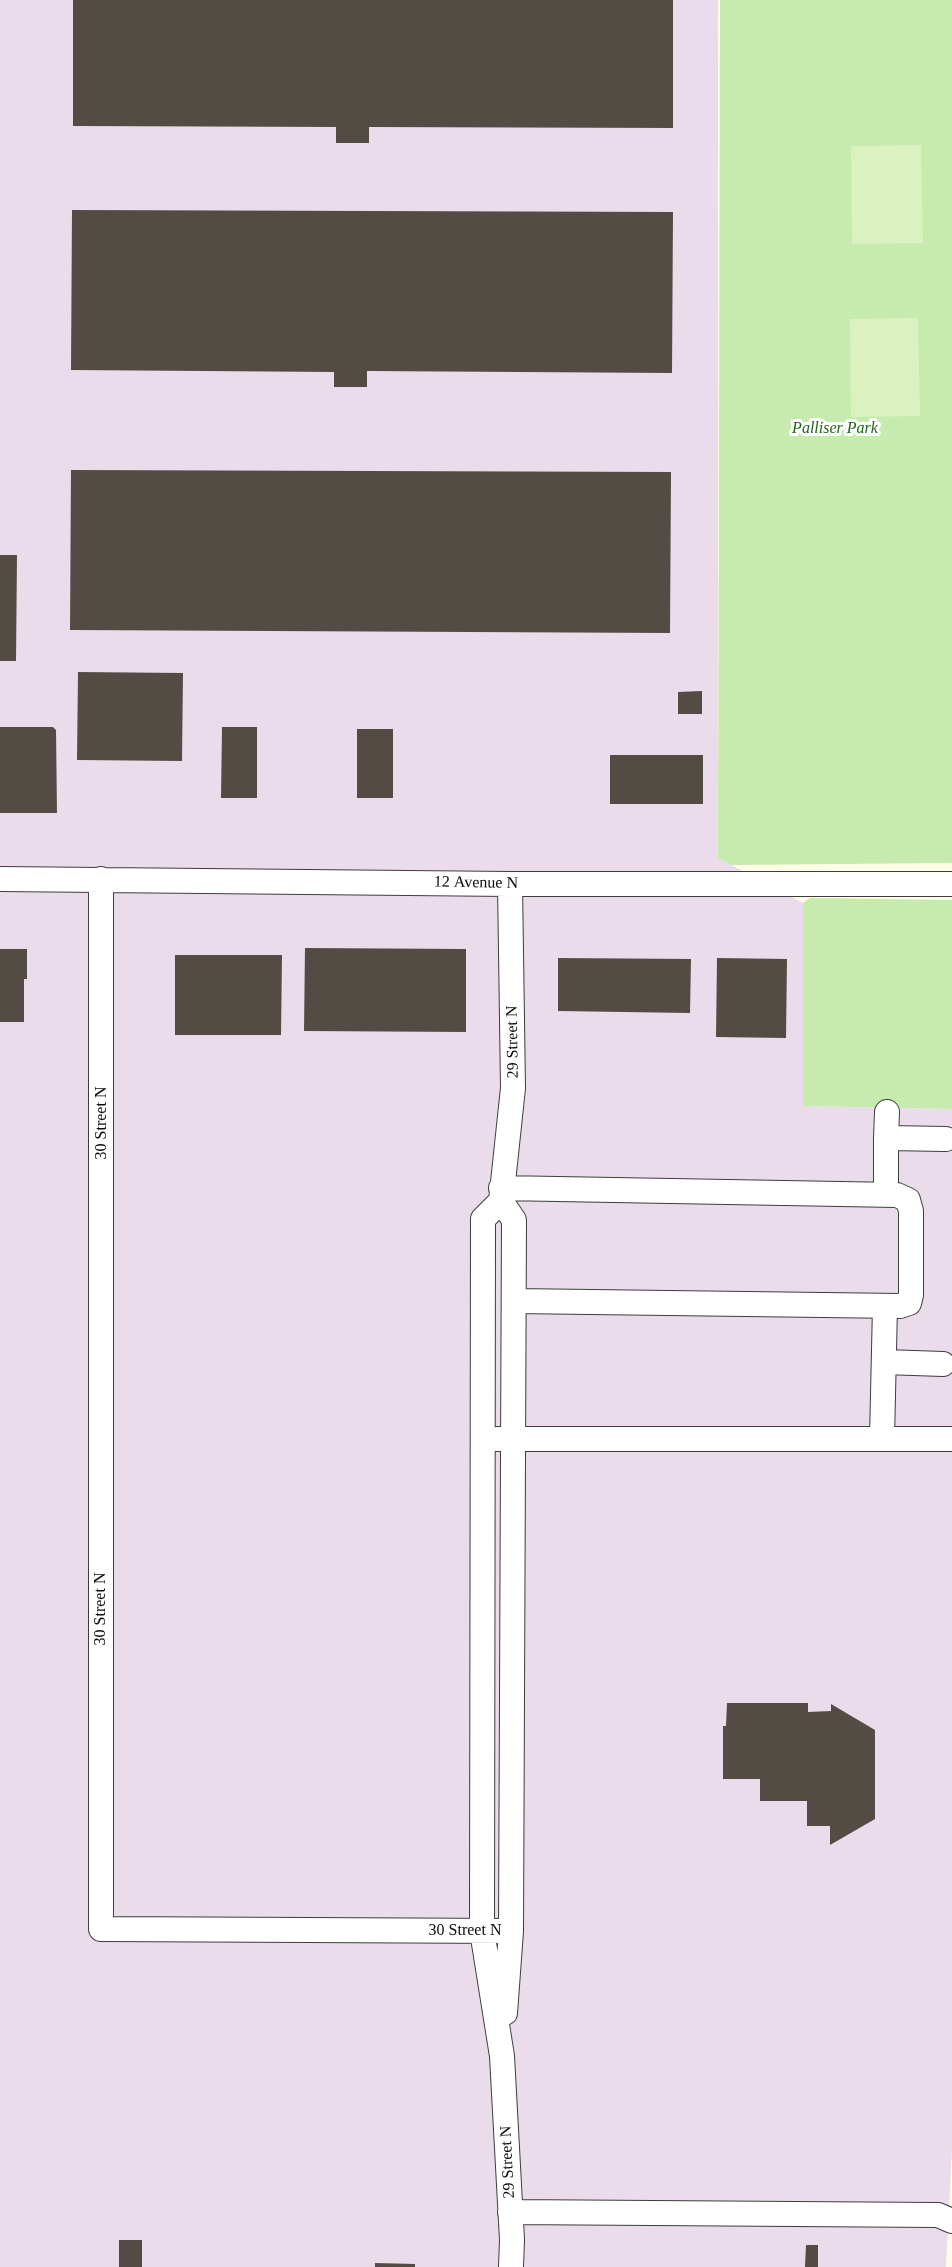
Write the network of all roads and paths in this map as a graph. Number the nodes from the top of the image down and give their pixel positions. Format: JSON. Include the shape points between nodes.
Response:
{"nodes":[{"id":1,"x":0,"y":879,"type":"edge"},
{"id":2,"x":101,"y":879,"type":"junction"},
{"id":3,"x":510,"y":884,"type":"junction"},
{"id":4,"x":952,"y":884,"type":"edge"},
{"id":5,"x":887,"y":1112,"type":"dead end"},
{"id":6,"x":886,"y":1138,"type":"junction"},
{"id":7,"x":946,"y":1139,"type":"dead end"},
{"id":8,"x":501,"y":1195,"type":"junction"},
{"id":9,"x":886,"y":1195,"type":"junction"},
{"id":10,"x":514,"y":1301,"type":"junction"},
{"id":11,"x":885,"y":1306,"type":"junction"},
{"id":12,"x":884,"y":1362,"type":"junction"},
{"id":13,"x":943,"y":1364,"type":"dead end"},
{"id":14,"x":482,"y":1438,"type":"junction"},
{"id":15,"x":513,"y":1439,"type":"junction"},
{"id":16,"x":882,"y":1439,"type":"junction"},
{"id":17,"x":952,"y":1439,"type":"edge"},
{"id":18,"x":482,"y":1931,"type":"junction"},
{"id":19,"x":511,"y":1931,"type":"junction"},
{"id":20,"x":502,"y":2056,"type":"junction"},
{"id":21,"x":510,"y":2212,"type":"junction"},
{"id":22,"x":947,"y":2214,"type":"edge"},
{"id":23,"x":511,"y":2267,"type":"edge"}],
"edges":[{"from":1,"to":2,"type":"street","name":"12 Avenue N"},
{"from":2,"to":3,"type":"street","name":"12 Avenue N"},
{"from":2,"to":18,"type":"street","name":"30 Street N","via":[[101,1929]]},
{"from":3,"to":4,"type":"street","name":"12 Avenue N"},
{"from":3,"to":8,"type":"street","name":"29 Street N","via":[[513,1088]]},
{"from":5,"to":6,"type":"street"},
{"from":6,"to":7,"type":"street"},
{"from":6,"to":9,"type":"street"},
{"from":8,"to":9,"type":"street"},
{"from":8,"to":10,"type":"street","via":[[514,1220]]},
{"from":8,"to":14,"type":"street","via":[[483,1219]]},
{"from":9,"to":11,"type":"street","via":[[908,1200],[911,1211],[911,1294],[909,1303]]},
{"from":10,"to":11,"type":"street"},
{"from":10,"to":15,"type":"street"},
{"from":11,"to":12,"type":"street"},
{"from":12,"to":13,"type":"street"},
{"from":12,"to":16,"type":"street"},
{"from":14,"to":15,"type":"street"},
{"from":14,"to":18,"type":"street"},
{"from":15,"to":16,"type":"street"},
{"from":15,"to":19,"type":"street"},
{"from":16,"to":17,"type":"street"},
{"from":18,"to":19,"type":"street","name":"30 Street N"},
{"from":18,"to":20,"type":"street"},
{"from":19,"to":20,"type":"street"},
{"from":20,"to":21,"type":"street","name":"29 Street N"},
{"from":21,"to":22,"type":"street"},
{"from":21,"to":23,"type":"street","name":"29 Street N"}]}
